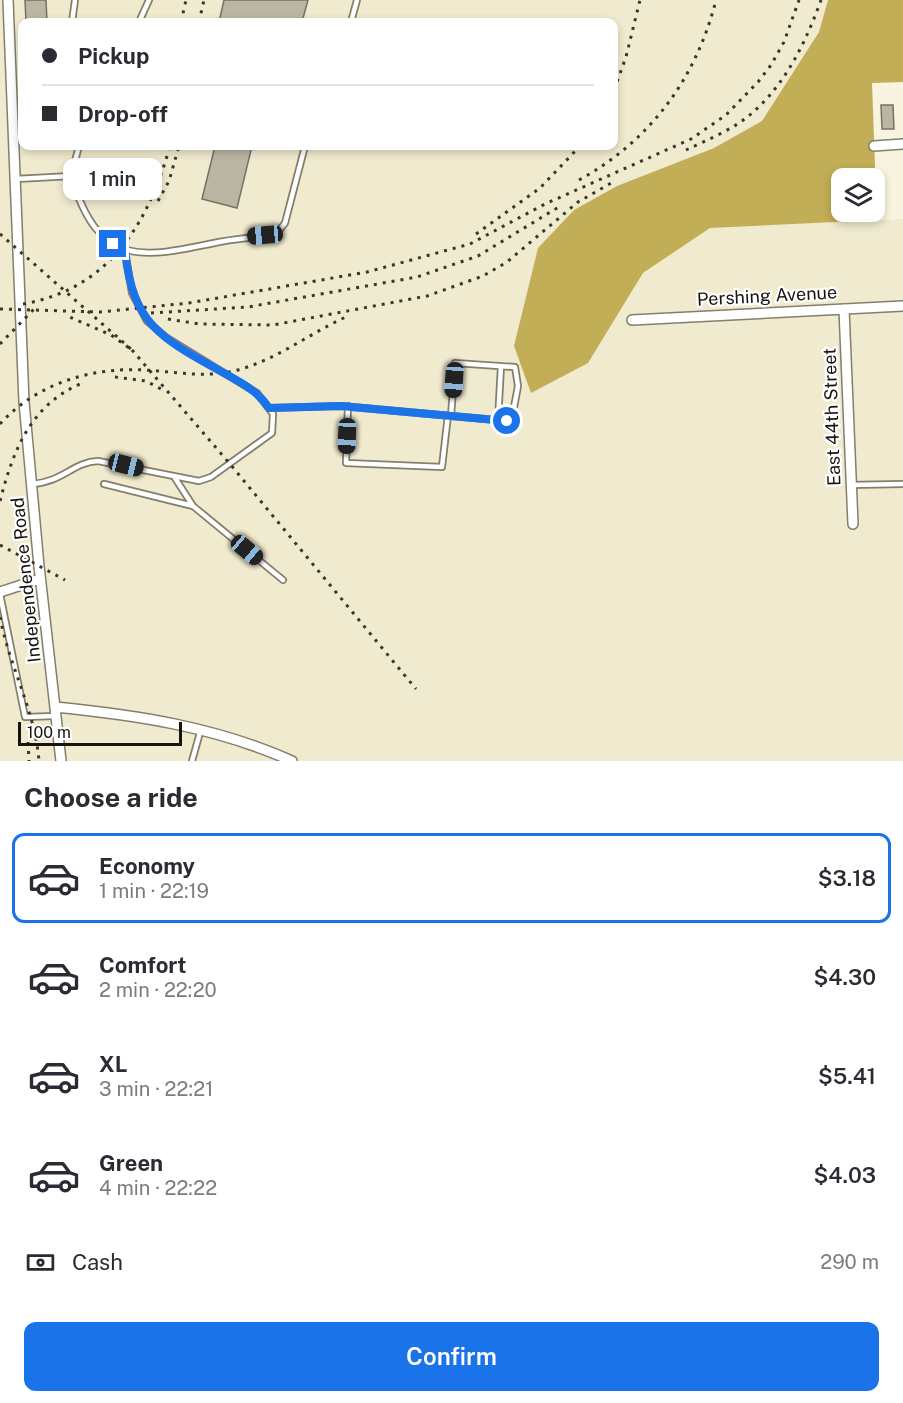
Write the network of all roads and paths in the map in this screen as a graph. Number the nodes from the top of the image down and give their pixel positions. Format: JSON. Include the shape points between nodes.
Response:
{"nodes":[{"id":1,"x":8,"y":0,"type":"edge"},
{"id":2,"x":75,"y":0,"type":"edge"},
{"id":3,"x":149,"y":0,"type":"edge"},
{"id":4,"x":357,"y":0,"type":"edge"},
{"id":5,"x":73,"y":18,"type":"edge"},
{"id":6,"x":141,"y":18,"type":"edge"},
{"id":7,"x":352,"y":18,"type":"edge"},
{"id":8,"x":903,"y":144,"type":"edge"},
{"id":9,"x":874,"y":146,"type":"dead end"},
{"id":10,"x":77,"y":150,"type":"edge"},
{"id":11,"x":304,"y":150,"type":"edge"},
{"id":12,"x":71,"y":176,"type":"junction"},
{"id":13,"x":16,"y":179,"type":"junction"},
{"id":14,"x":125,"y":251,"type":"junction"},
{"id":15,"x":903,"y":306,"type":"edge"},
{"id":16,"x":844,"y":309,"type":"junction"},
{"id":17,"x":632,"y":320,"type":"dead end"},
{"id":18,"x":501,"y":366,"type":"junction"},
{"id":19,"x":348,"y":406,"type":"junction"},
{"id":20,"x":269,"y":408,"type":"junction"},
{"id":21,"x":449,"y":415,"type":"junction"},
{"id":22,"x":498,"y":420,"type":"junction"},
{"id":23,"x":175,"y":478,"type":"junction"},
{"id":24,"x":32,"y":484,"type":"junction"},
{"id":25,"x":104,"y":484,"type":"dead end"},
{"id":26,"x":903,"y":484,"type":"edge"},
{"id":27,"x":850,"y":485,"type":"junction"},
{"id":28,"x":193,"y":506,"type":"junction"},
{"id":29,"x":853,"y":524,"type":"dead end"},
{"id":30,"x":40,"y":579,"type":"junction"},
{"id":31,"x":284,"y":580,"type":"dead end"},
{"id":32,"x":0,"y":593,"type":"edge"},
{"id":33,"x":56,"y":711,"type":"junction"},
{"id":34,"x":201,"y":729,"type":"junction"},
{"id":35,"x":61,"y":761,"type":"edge"},
{"id":36,"x":192,"y":761,"type":"edge"},
{"id":37,"x":292,"y":761,"type":"edge"}],
"edges":[{"from":1,"to":13,"type":"street","name":"Independence Road"},
{"from":2,"to":5,"type":"lane"},
{"from":3,"to":6,"type":"lane"},
{"from":4,"to":7,"type":"lane"},
{"from":8,"to":9,"type":"street"},
{"from":10,"to":12,"type":"lane"},
{"from":11,"to":14,"type":"lane","via":[[285,223],[278,232],[154,254]]},
{"from":12,"to":13,"type":"lane"},
{"from":12,"to":14,"type":"lane","via":[[79,202],[91,219],[102,234]]},
{"from":13,"to":24,"type":"street","name":"Independence Road","via":[[24,402]]},
{"from":14,"to":20,"type":"lane","via":[[132,293],[147,321],[167,338],[248,387]]},
{"from":15,"to":16,"type":"street","name":"Pershing Avenue"},
{"from":16,"to":17,"type":"street","name":"Pershing Avenue"},
{"from":16,"to":27,"type":"street","name":"East 44th Street"},
{"from":18,"to":21,"type":"lane","via":[[455,363]]},
{"from":18,"to":22,"type":"lane"},
{"from":18,"to":22,"type":"lane","via":[[515,367],[518,386],[512,418]]},
{"from":19,"to":20,"type":"lane"},
{"from":19,"to":21,"type":"lane"},
{"from":19,"to":21,"type":"lane","via":[[346,464],[442,467]]},
{"from":20,"to":23,"type":"lane","via":[[274,422],[267,438],[204,480]]},
{"from":21,"to":22,"type":"lane"},
{"from":23,"to":24,"type":"lane","via":[[98,461],[83,463],[57,480]]},
{"from":23,"to":28,"type":"lane"},
{"from":24,"to":30,"type":"street","name":"Independence Road"},
{"from":25,"to":28,"type":"lane"},
{"from":26,"to":27,"type":"lane"},
{"from":27,"to":29,"type":"street","name":"East 44th Street"},
{"from":28,"to":31,"type":"lane"},
{"from":30,"to":32,"type":"street"},
{"from":30,"to":33,"type":"street","name":"Independence Road"},
{"from":32,"to":33,"type":"lane","via":[[25,717]]},
{"from":33,"to":34,"type":"street","via":[[130,715]]},
{"from":33,"to":35,"type":"street","name":"Independence Road"},
{"from":34,"to":36,"type":"lane"},
{"from":34,"to":37,"type":"street","via":[[254,744]]}]}
